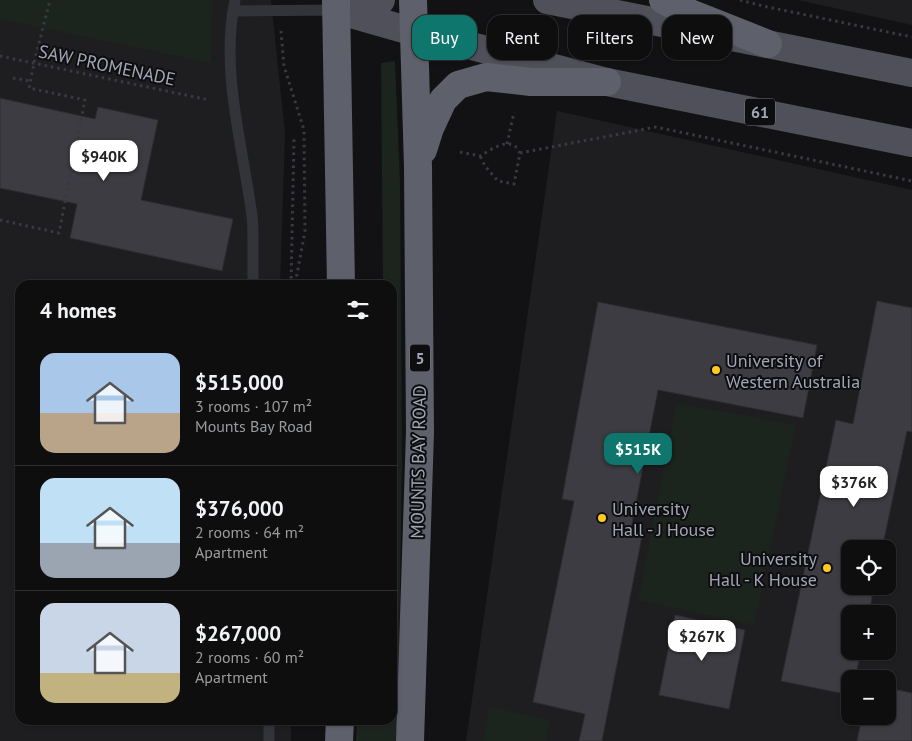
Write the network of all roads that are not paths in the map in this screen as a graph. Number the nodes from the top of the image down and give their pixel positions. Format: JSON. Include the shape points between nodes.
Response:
{"nodes":[{"id":1,"x":381,"y":0,"type":"edge"},
{"id":2,"x":413,"y":0,"type":"edge"},
{"id":3,"x":547,"y":0,"type":"edge"},
{"id":4,"x":664,"y":0,"type":"edge"},
{"id":5,"x":337,"y":5,"type":"edge"},
{"id":6,"x":234,"y":6,"type":"edge"},
{"id":7,"x":413,"y":15,"type":"edge"},
{"id":8,"x":412,"y":31,"type":"edge"},
{"id":9,"x":768,"y":44,"type":"junction"},
{"id":10,"x":477,"y":47,"type":"edge"},
{"id":11,"x":415,"y":60,"type":"edge"},
{"id":12,"x":912,"y":73,"type":"edge"},
{"id":13,"x":607,"y":82,"type":"junction"},
{"id":14,"x":912,"y":143,"type":"edge"},
{"id":15,"x":418,"y":167,"type":"junction"},
{"id":16,"x":253,"y":280,"type":"edge"},
{"id":17,"x":341,"y":280,"type":"edge"},
{"id":18,"x":269,"y":725,"type":"edge"},
{"id":19,"x":340,"y":725,"type":"edge"},
{"id":20,"x":269,"y":741,"type":"edge"},
{"id":21,"x":339,"y":741,"type":"edge"},
{"id":22,"x":410,"y":741,"type":"edge"}],
"edges":[{"from":1,"to":5,"type":"main road"},
{"from":2,"to":7,"type":"highway","number":"5"},
{"from":3,"to":9,"type":"main road"},
{"from":4,"to":9,"type":"highway"},
{"from":5,"to":6,"type":"lane"},
{"from":5,"to":8,"type":"main road","number":"61"},
{"from":5,"to":17,"type":"highway"},
{"from":6,"to":16,"type":"lane","via":[[230,70],[253,219]]},
{"from":9,"to":12,"type":"main road"},
{"from":10,"to":13,"type":"main road","number":"61"},
{"from":11,"to":15,"type":"highway","name":"MOUNTS BAY ROAD","number":"5"},
{"from":13,"to":14,"type":"main road","number":"61"},
{"from":13,"to":15,"type":"highway","number":"61","via":[[531,82],[486,77],[458,85],[443,100]]},
{"from":15,"to":22,"type":"highway","name":"MOUNTS BAY ROAD","number":"5","via":[[420,432]]},
{"from":18,"to":20,"type":"lane"},
{"from":19,"to":21,"type":"highway"}]}
